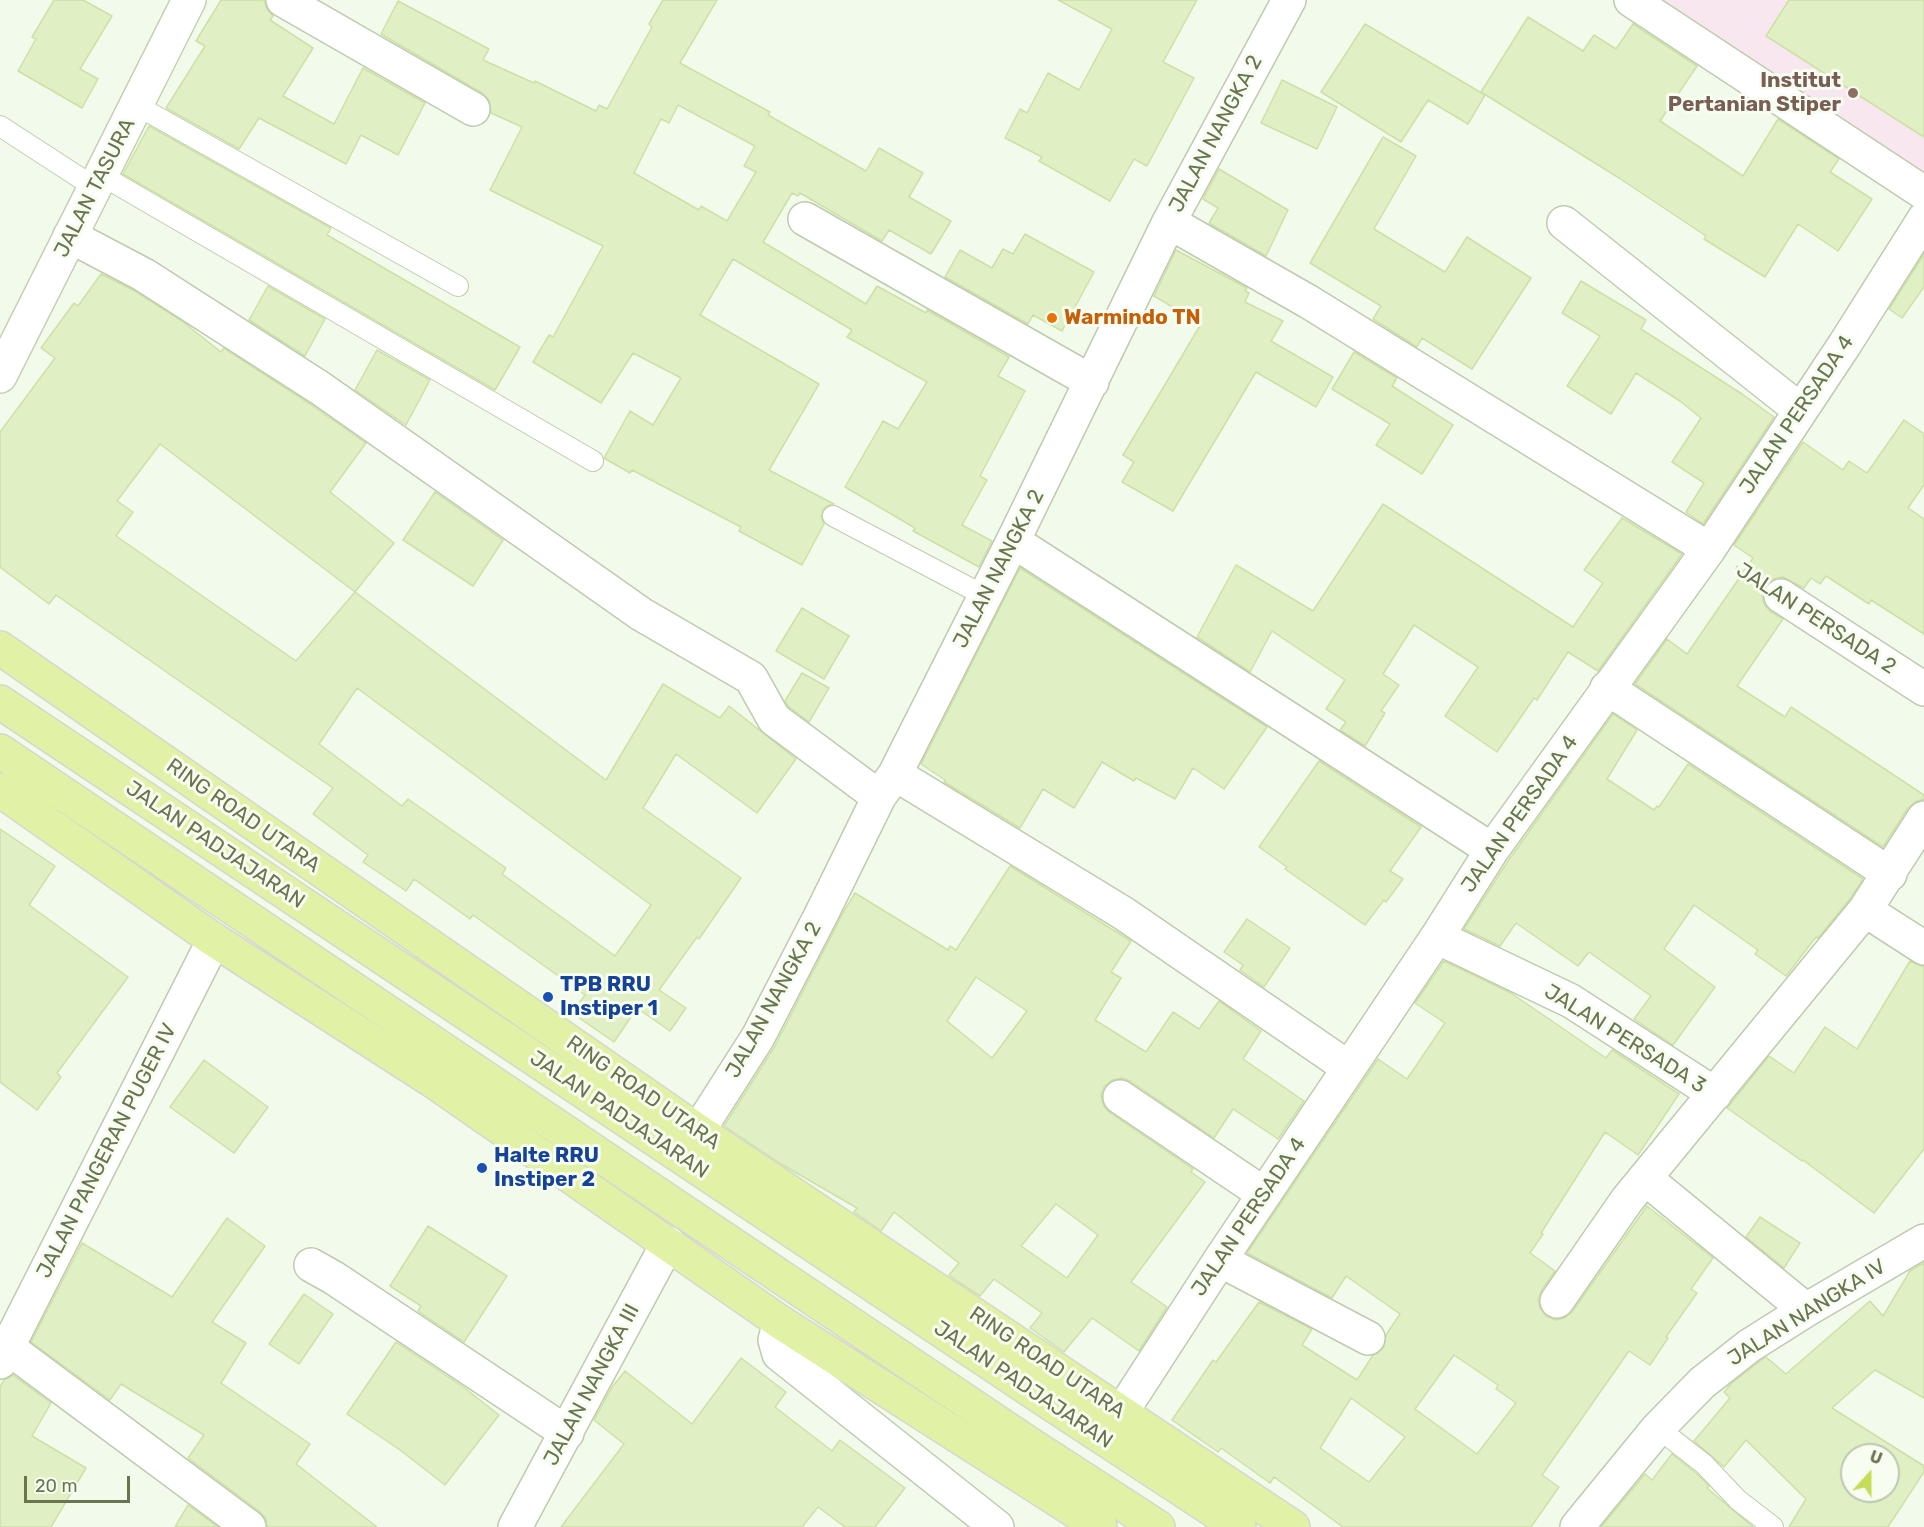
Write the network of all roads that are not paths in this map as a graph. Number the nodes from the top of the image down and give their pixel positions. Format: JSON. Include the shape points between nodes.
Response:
{"nodes":[{"id":1,"x":189,"y":0,"type":"edge"},
{"id":2,"x":282,"y":0,"type":"edge"},
{"id":3,"x":1288,"y":0,"type":"edge"},
{"id":4,"x":1631,"y":0,"type":"edge"},
{"id":5,"x":136,"y":105,"type":"junction"},
{"id":6,"x":473,"y":109,"type":"dead end"},
{"id":7,"x":0,"y":126,"type":"edge"},
{"id":8,"x":98,"y":181,"type":"junction"},
{"id":9,"x":1924,"y":193,"type":"edge"},
{"id":10,"x":805,"y":219,"type":"dead end"},
{"id":11,"x":1924,"y":219,"type":"edge"},
{"id":12,"x":1169,"y":222,"type":"junction"},
{"id":13,"x":1564,"y":223,"type":"dead end"},
{"id":14,"x":70,"y":236,"type":"junction"},
{"id":15,"x":458,"y":286,"type":"dead end"},
{"id":16,"x":0,"y":376,"type":"edge"},
{"id":17,"x":1092,"y":382,"type":"junction"},
{"id":18,"x":1800,"y":410,"type":"junction"},
{"id":19,"x":593,"y":461,"type":"dead end"},
{"id":20,"x":833,"y":516,"type":"dead end"},
{"id":21,"x":1013,"y":541,"type":"junction"},
{"id":22,"x":1709,"y":549,"type":"junction"},
{"id":23,"x":985,"y":596,"type":"junction"},
{"id":24,"x":1781,"y":596,"type":"road end"},
{"id":25,"x":0,"y":648,"type":"edge"},
{"id":26,"x":1607,"y":688,"type":"junction"},
{"id":27,"x":1924,"y":690,"type":"edge"},
{"id":28,"x":0,"y":702,"type":"edge"},
{"id":29,"x":0,"y":751,"type":"edge"},
{"id":30,"x":887,"y":785,"type":"junction"},
{"id":31,"x":0,"y":790,"type":"edge"},
{"id":32,"x":1924,"y":818,"type":"edge"},
{"id":33,"x":1492,"y":850,"type":"junction"},
{"id":34,"x":1890,"y":874,"type":"junction"},
{"id":35,"x":1865,"y":910,"type":"junction"},
{"id":36,"x":1437,"y":937,"type":"junction"},
{"id":37,"x":214,"y":940,"type":"junction"},
{"id":38,"x":1924,"y":948,"type":"edge"},
{"id":39,"x":453,"y":1056,"type":"junction"},
{"id":40,"x":1348,"y":1068,"type":"junction"},
{"id":41,"x":433,"y":1081,"type":"junction"},
{"id":42,"x":1714,"y":1094,"type":"junction"},
{"id":43,"x":1120,"y":1097,"type":"dead end"},
{"id":44,"x":698,"y":1131,"type":"junction"},
{"id":45,"x":1646,"y":1179,"type":"junction"},
{"id":46,"x":1264,"y":1194,"type":"junction"},
{"id":47,"x":668,"y":1243,"type":"junction"},
{"id":48,"x":1919,"y":1249,"type":"edge"},
{"id":49,"x":1220,"y":1260,"type":"junction"},
{"id":50,"x":311,"y":1265,"type":"dead end"},
{"id":51,"x":1557,"y":1300,"type":"dead end"},
{"id":52,"x":1806,"y":1310,"type":"junction"},
{"id":53,"x":780,"y":1322,"type":"junction"},
{"id":54,"x":1368,"y":1338,"type":"dead end"},
{"id":55,"x":4,"y":1355,"type":"edge"},
{"id":56,"x":1053,"y":1405,"type":"junction"},
{"id":57,"x":1121,"y":1413,"type":"junction"},
{"id":58,"x":1658,"y":1428,"type":"junction"},
{"id":59,"x":567,"y":1433,"type":"junction"},
{"id":60,"x":1028,"y":1443,"type":"junction"},
{"id":61,"x":1122,"y":1451,"type":"junction"},
{"id":62,"x":1099,"y":1489,"type":"junction"},
{"id":63,"x":249,"y":1527,"type":"edge"},
{"id":64,"x":515,"y":1527,"type":"edge"},
{"id":65,"x":997,"y":1527,"type":"edge"},
{"id":66,"x":1100,"y":1527,"type":"edge"},
{"id":67,"x":1158,"y":1527,"type":"edge"},
{"id":68,"x":1239,"y":1527,"type":"edge"},
{"id":69,"x":1293,"y":1527,"type":"edge"},
{"id":70,"x":1578,"y":1527,"type":"edge"},
{"id":71,"x":1773,"y":1527,"type":"edge"}],
"edges":[{"from":1,"to":5,"type":"street","name":"JALAN TASURA"},
{"from":2,"to":6,"type":"street"},
{"from":3,"to":12,"type":"street","name":"JALAN NANGKA 2"},
{"from":4,"to":9,"type":"street"},
{"from":5,"to":8,"type":"street","name":"JALAN TASURA"},
{"from":5,"to":15,"type":"lane"},
{"from":7,"to":8,"type":"lane"},
{"from":8,"to":14,"type":"street","name":"JALAN TASURA"},
{"from":8,"to":19,"type":"lane"},
{"from":10,"to":17,"type":"street"},
{"from":11,"to":18,"type":"street","name":"JALAN PERSADA 4"},
{"from":12,"to":17,"type":"street","name":"JALAN NANGKA 2"},
{"from":12,"to":22,"type":"street","via":[[1309,302]]},
{"from":13,"to":18,"type":"street"},
{"from":14,"to":16,"type":"street","name":"JALAN TASURA"},
{"from":14,"to":30,"type":"street","via":[[144,275],[320,388],[641,614],[751,678],[774,719]]},
{"from":17,"to":21,"type":"street","name":"JALAN NANGKA 2"},
{"from":18,"to":22,"type":"street","name":"JALAN PERSADA 4"},
{"from":20,"to":23,"type":"lane"},
{"from":21,"to":23,"type":"street","name":"JALAN NANGKA 2"},
{"from":21,"to":33,"type":"street"},
{"from":22,"to":26,"type":"street","name":"JALAN PERSADA 4"},
{"from":23,"to":30,"type":"street","name":"JALAN NANGKA 2"},
{"from":24,"to":27,"type":"street","name":"JALAN PERSADA 2"},
{"from":25,"to":44,"type":"highway","name":"RING ROAD UTARA"},
{"from":26,"to":33,"type":"street","name":"JALAN PERSADA 4"},
{"from":26,"to":34,"type":"street"},
{"from":28,"to":56,"type":"highway","name":"JALAN PADJAJARAN"},
{"from":29,"to":39,"type":"highway","name":"JALAN PADJAJARAN"},
{"from":30,"to":40,"type":"street","via":[[1124,913]]},
{"from":30,"to":44,"type":"street","name":"JALAN NANGKA 2","via":[[758,1037]]},
{"from":31,"to":37,"type":"highway"},
{"from":32,"to":34,"type":"street"},
{"from":33,"to":36,"type":"street","name":"JALAN PERSADA 4"},
{"from":34,"to":35,"type":"street"},
{"from":35,"to":38,"type":"street"},
{"from":35,"to":42,"type":"street"},
{"from":36,"to":40,"type":"street","name":"JALAN PERSADA 4"},
{"from":36,"to":42,"type":"street","name":"JALAN PERSADA 3","via":[[1571,1001]]},
{"from":37,"to":41,"type":"highway"},
{"from":37,"to":55,"type":"street","name":"JALAN PANGERAN PUGER IV"},
{"from":39,"to":41,"type":"highway"},
{"from":39,"to":60,"type":"highway","name":"JALAN PADJAJARAN"},
{"from":40,"to":46,"type":"street","name":"JALAN PERSADA 4"},
{"from":41,"to":47,"type":"highway"},
{"from":42,"to":45,"type":"street"},
{"from":43,"to":46,"type":"street"},
{"from":44,"to":57,"type":"highway","name":"RING ROAD UTARA"},
{"from":45,"to":51,"type":"street"},
{"from":45,"to":52,"type":"street"},
{"from":46,"to":49,"type":"street","name":"JALAN PERSADA 4"},
{"from":47,"to":53,"type":"highway"},
{"from":47,"to":59,"type":"street","name":"JALAN NANGKA III"},
{"from":48,"to":52,"type":"street","name":"JALAN NANGKA IV"},
{"from":49,"to":54,"type":"street"},
{"from":49,"to":57,"type":"street","name":"JALAN PERSADA 4"},
{"from":50,"to":59,"type":"street"},
{"from":52,"to":58,"type":"street","name":"JALAN NANGKA IV","via":[[1718,1370]]},
{"from":53,"to":65,"type":"street","via":[[775,1340],[779,1354]]},
{"from":53,"to":66,"type":"highway"},
{"from":55,"to":63,"type":"street"},
{"from":56,"to":60,"type":"highway"},
{"from":56,"to":61,"type":"highway","name":"JALAN PADJAJARAN"},
{"from":57,"to":69,"type":"highway","name":"RING ROAD UTARA"},
{"from":58,"to":70,"type":"street","name":"JALAN NANGKA IV"},
{"from":58,"to":71,"type":"lane"},
{"from":59,"to":64,"type":"street","name":"JALAN NANGKA III"},
{"from":60,"to":62,"type":"highway","name":"JALAN PADJAJARAN"},
{"from":61,"to":62,"type":"highway"},
{"from":61,"to":68,"type":"highway","name":"JALAN PADJAJARAN"},
{"from":62,"to":67,"type":"highway","name":"JALAN PADJAJARAN"}]}
